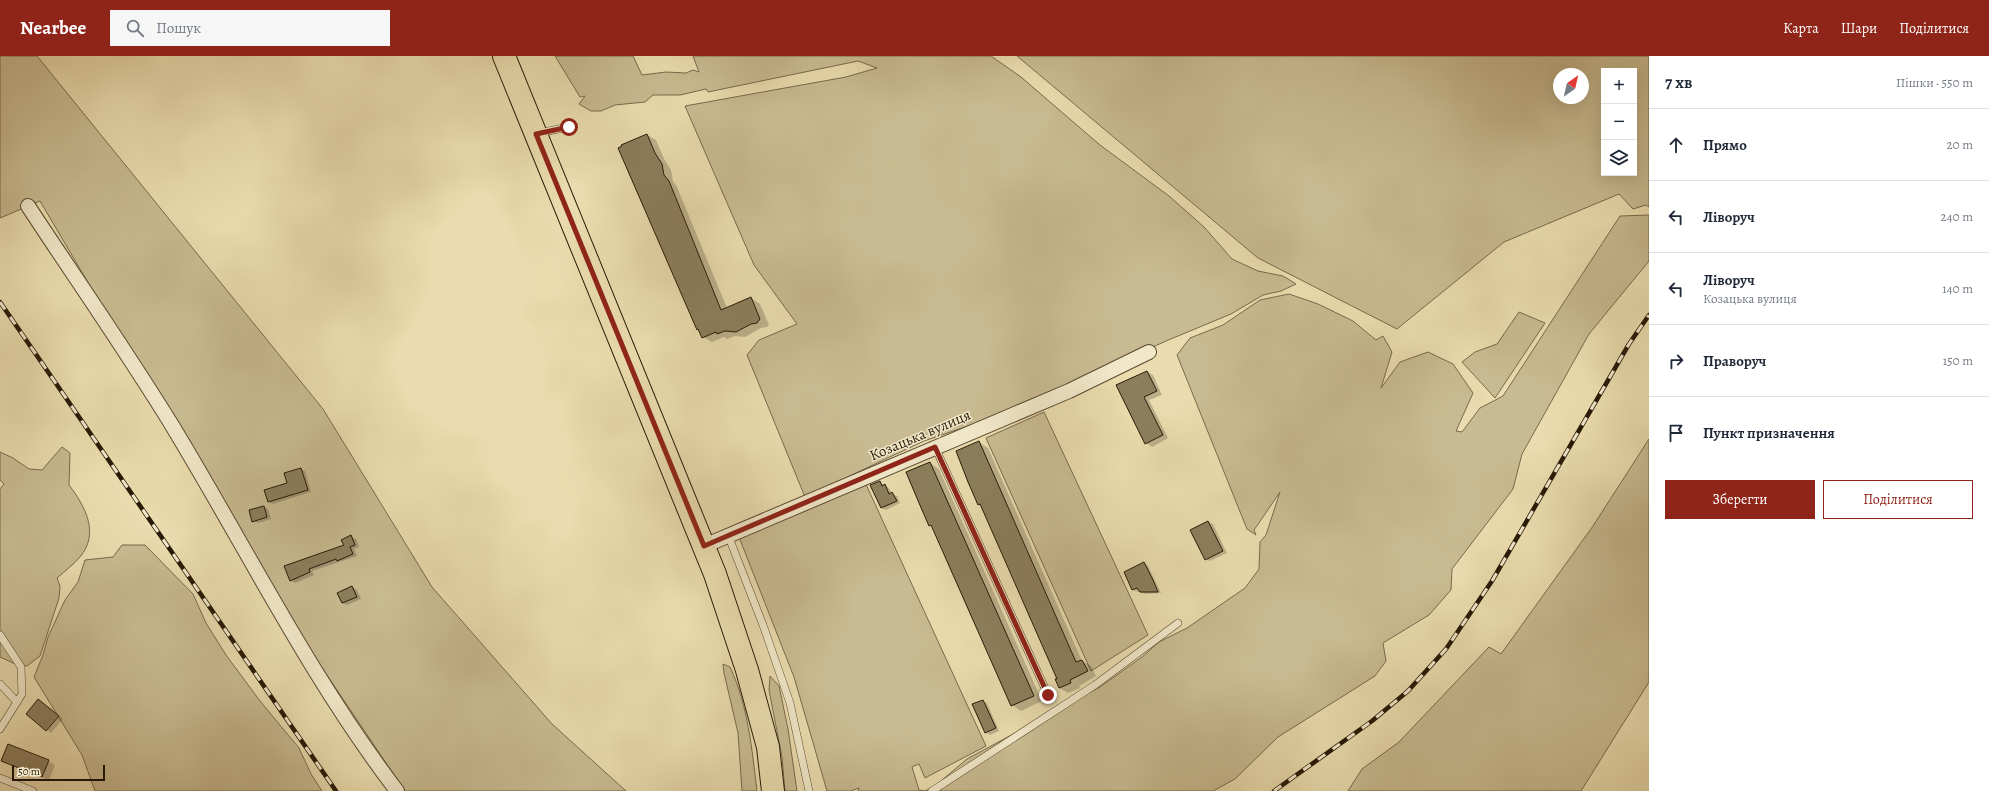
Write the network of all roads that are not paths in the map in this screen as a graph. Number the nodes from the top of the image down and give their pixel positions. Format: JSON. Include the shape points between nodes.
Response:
{"nodes":[{"id":1,"x":504,"y":56,"type":"edge"},
{"id":2,"x":569,"y":127,"type":"dead end"},
{"id":3,"x":536,"y":134,"type":"junction"},
{"id":4,"x":28,"y":206,"type":"dead end"},
{"id":5,"x":1149,"y":352,"type":"dead end"},
{"id":6,"x":935,"y":447,"type":"junction"},
{"id":7,"x":728,"y":535,"type":"junction"},
{"id":8,"x":704,"y":546,"type":"junction"},
{"id":9,"x":1178,"y":623,"type":"dead end"},
{"id":10,"x":0,"y":635,"type":"edge"},
{"id":11,"x":0,"y":684,"type":"edge"},
{"id":12,"x":1048,"y":695,"type":"dead end"},
{"id":13,"x":17,"y":702,"type":"junction"},
{"id":14,"x":0,"y":729,"type":"edge"},
{"id":15,"x":0,"y":778,"type":"edge"},
{"id":16,"x":33,"y":791,"type":"edge"},
{"id":17,"x":396,"y":791,"type":"edge"},
{"id":18,"x":773,"y":791,"type":"edge"},
{"id":19,"x":809,"y":791,"type":"edge"},
{"id":20,"x":932,"y":791,"type":"edge"}],
"edges":[{"from":1,"to":3,"type":"main road"},
{"from":2,"to":3,"type":"lane"},
{"from":3,"to":8,"type":"main road"},
{"from":4,"to":17,"type":"street","via":[[172,426],[308,660],[365,749]]},
{"from":5,"to":6,"type":"street","name":"Козацька вулиця","via":[[1069,391]]},
{"from":6,"to":7,"type":"street","name":"Козацька вулиця"},
{"from":6,"to":12,"type":"lane"},
{"from":7,"to":8,"type":"street","name":"Козацька вулиця"},
{"from":7,"to":19,"type":"lane","via":[[764,625],[790,703]]},
{"from":8,"to":18,"type":"main road","via":[[747,670],[768,747]]},
{"from":9,"to":20,"type":"lane","via":[[1095,686]]},
{"from":10,"to":13,"type":"lane","via":[[21,666],[22,694]]},
{"from":11,"to":13,"type":"lane"},
{"from":13,"to":14,"type":"lane"},
{"from":15,"to":16,"type":"lane"}]}
